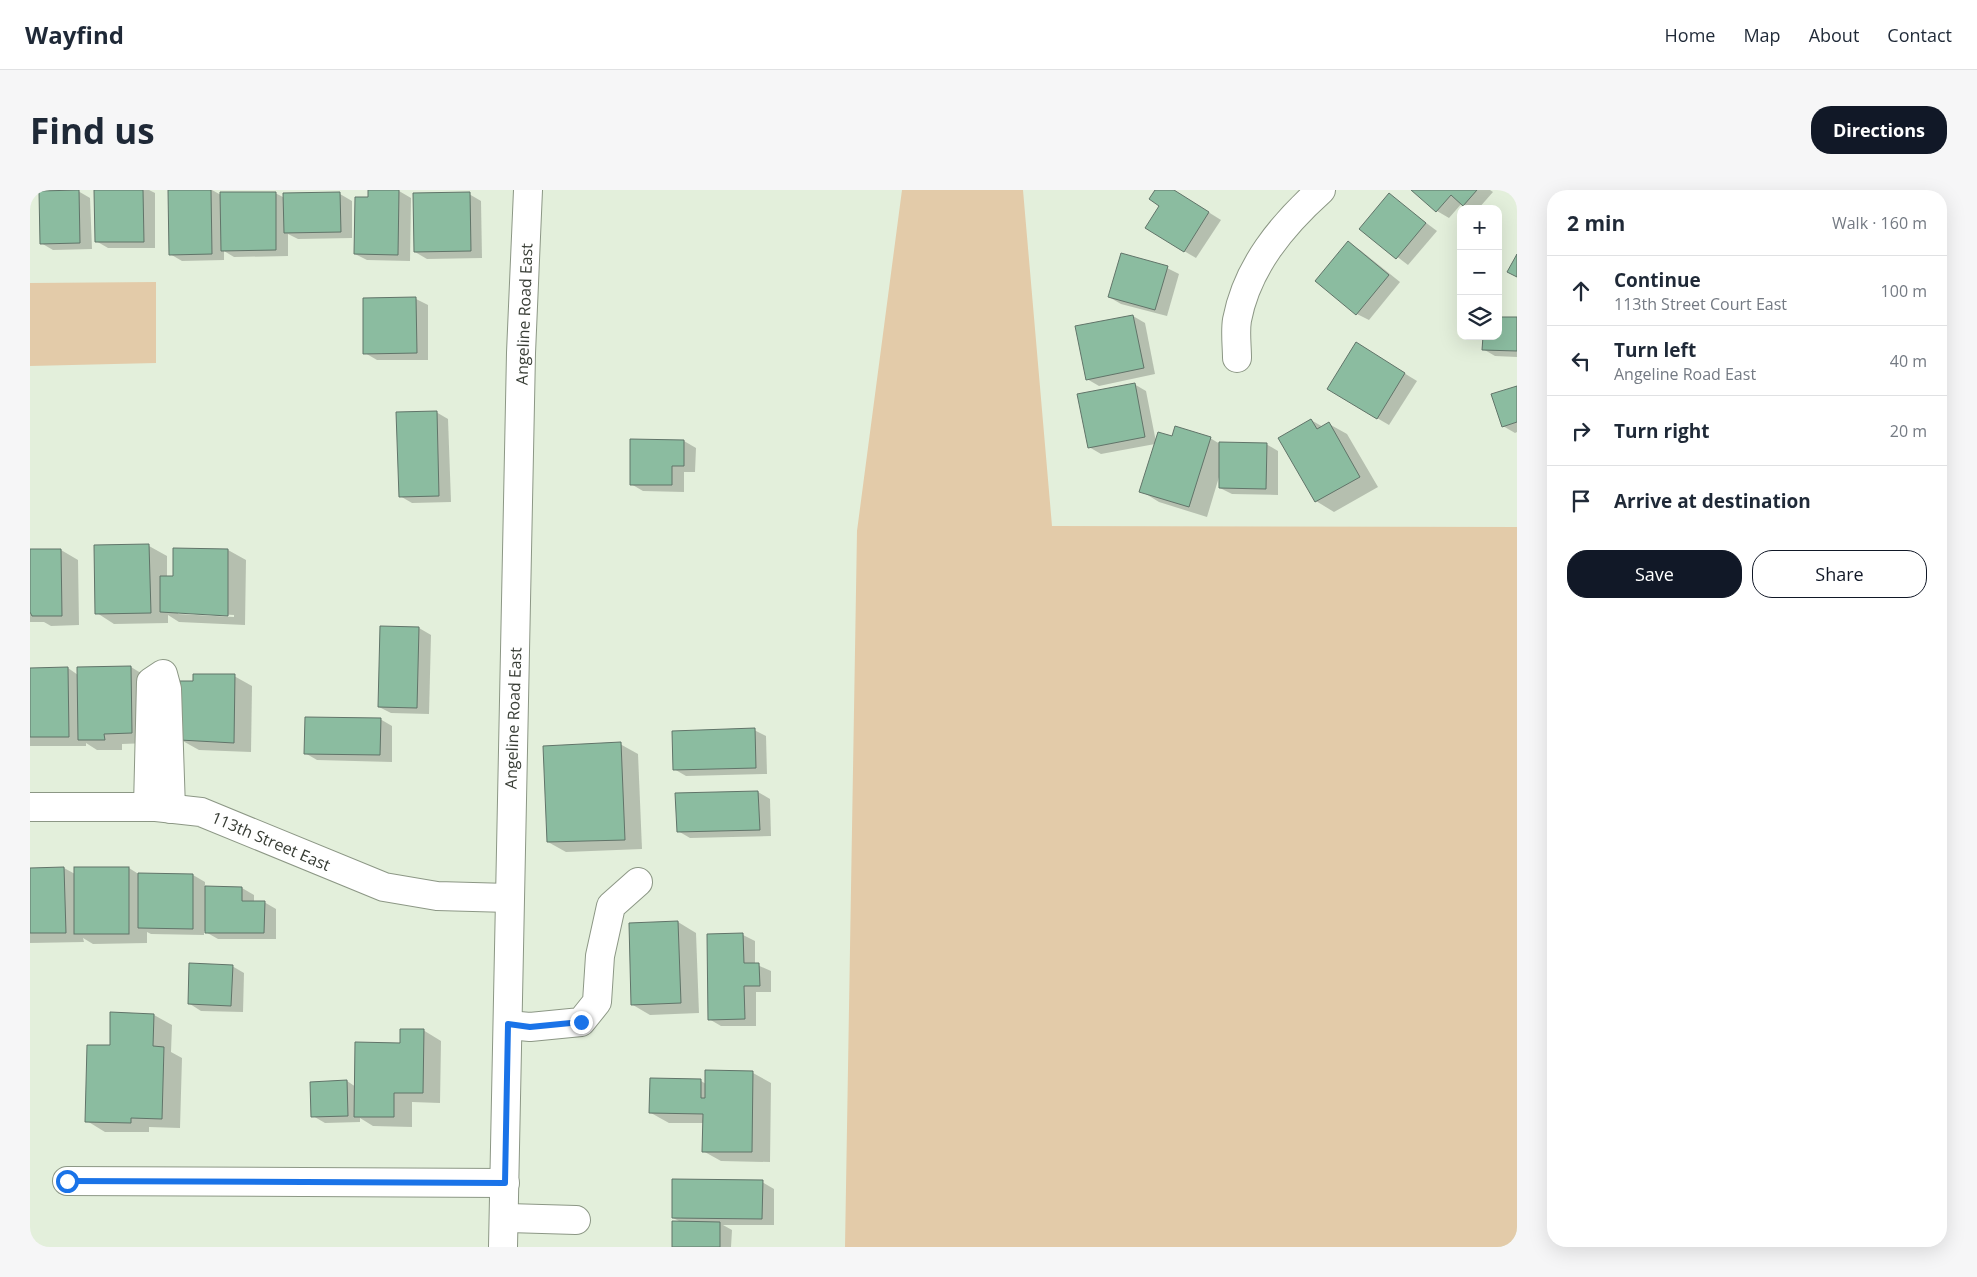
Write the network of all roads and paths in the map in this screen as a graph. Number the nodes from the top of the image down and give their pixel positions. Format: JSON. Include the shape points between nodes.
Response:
{"nodes":[{"id":1,"x":528,"y":190,"type":"edge"},
{"id":2,"x":1321,"y":190,"type":"edge"},
{"id":3,"x":1237,"y":358,"type":"dead end"},
{"id":4,"x":30,"y":807,"type":"edge"},
{"id":5,"x":638,"y":882,"type":"dead end"},
{"id":6,"x":509,"y":898,"type":"junction"},
{"id":7,"x":508,"y":1024,"type":"junction"},
{"id":8,"x":67,"y":1181,"type":"dead end"},
{"id":9,"x":505,"y":1183,"type":"junction"},
{"id":10,"x":504,"y":1218,"type":"junction"},
{"id":11,"x":576,"y":1220,"type":"dead end"},
{"id":12,"x":503,"y":1247,"type":"edge"}],
"edges":[{"from":1,"to":6,"type":"street","name":"Angeline Road East"},
{"from":2,"to":3,"type":"street","via":[[1282,229],[1261,256],[1236,321]]},
{"from":4,"to":6,"type":"street","name":"113th Street East","via":[[160,808],[201,812],[384,887],[437,896]]},
{"from":5,"to":7,"type":"street","via":[[610,906],[600,956],[598,1002],[581,1022],[530,1027]]},
{"from":6,"to":7,"type":"street","name":"Angeline Road East"},
{"from":7,"to":9,"type":"street","name":"Angeline Road East"},
{"from":8,"to":9,"type":"street"},
{"from":9,"to":10,"type":"street","name":"Angeline Road East"},
{"from":10,"to":11,"type":"street"},
{"from":10,"to":12,"type":"street","name":"Angeline Road East"}]}
